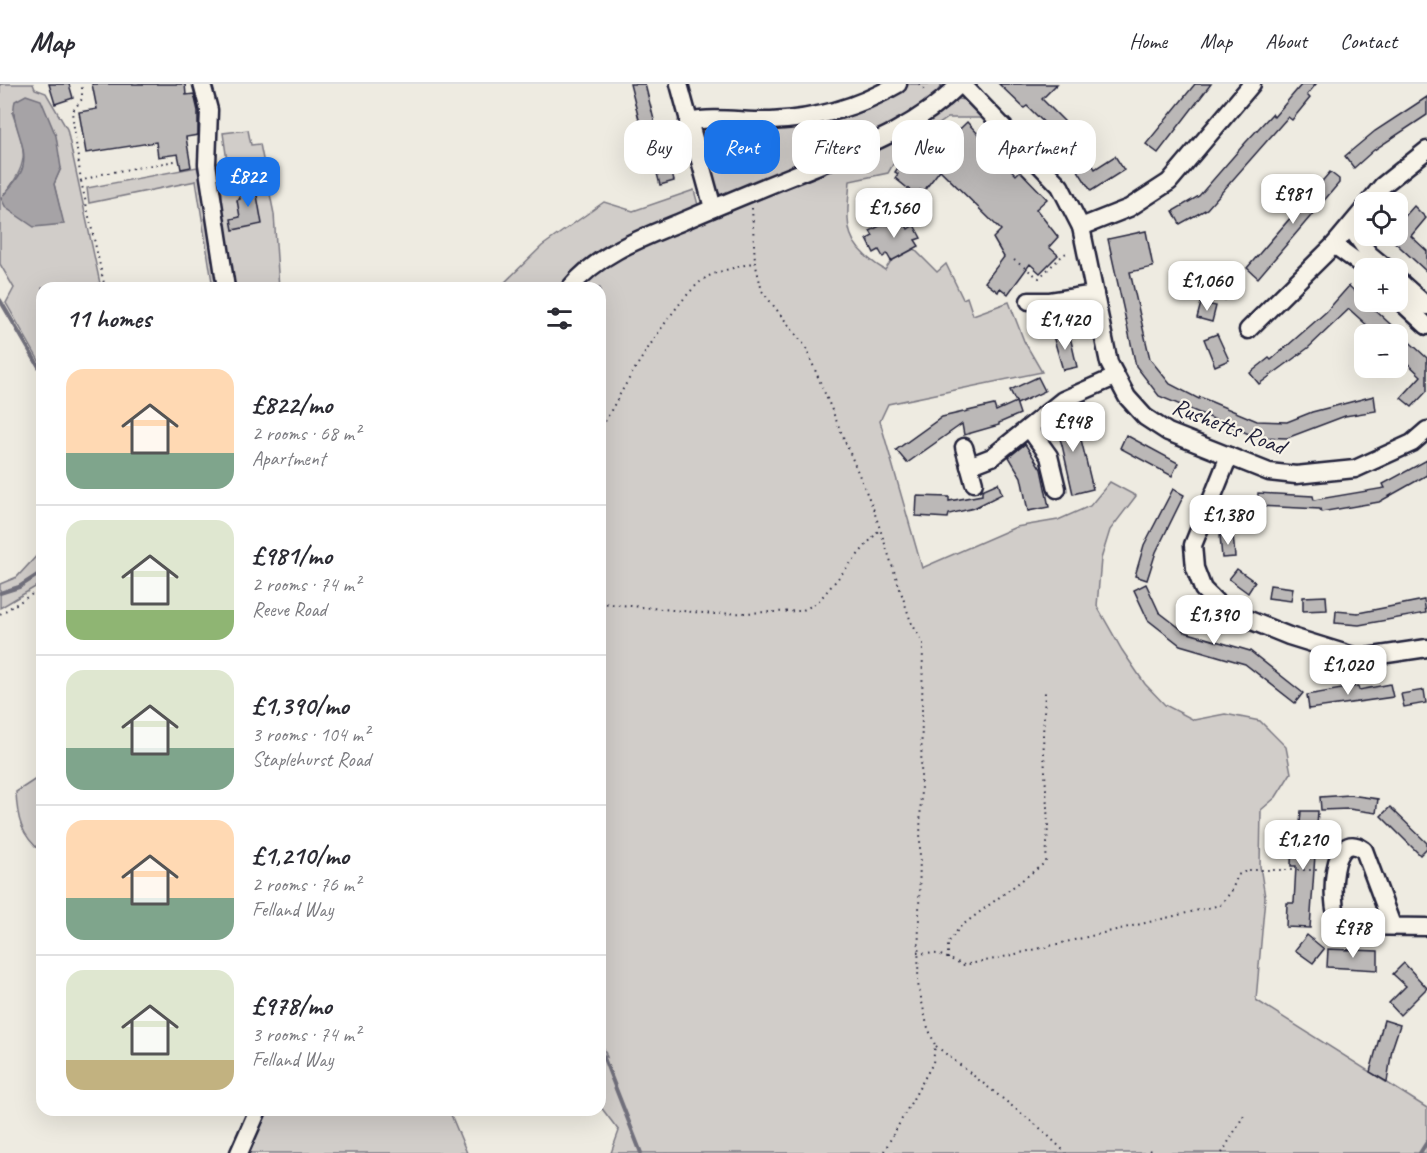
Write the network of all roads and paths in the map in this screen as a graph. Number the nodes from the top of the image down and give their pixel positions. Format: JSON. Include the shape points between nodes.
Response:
{"nodes":[{"id":1,"x":82,"y":84,"type":"edge"},
{"id":2,"x":202,"y":84,"type":"edge"},
{"id":3,"x":679,"y":84,"type":"edge"},
{"id":4,"x":898,"y":84,"type":"edge"},
{"id":5,"x":961,"y":84,"type":"edge"},
{"id":6,"x":1252,"y":84,"type":"edge"},
{"id":7,"x":688,"y":120,"type":"edge"},
{"id":8,"x":692,"y":121,"type":"edge"},
{"id":9,"x":692,"y":136,"type":"edge"},
{"id":10,"x":1427,"y":150,"type":"edge"},
{"id":11,"x":174,"y":161,"type":"dead end"},
{"id":12,"x":81,"y":182,"type":"junction"},
{"id":13,"x":1377,"y":192,"type":"edge"},
{"id":14,"x":749,"y":194,"type":"junction"},
{"id":15,"x":712,"y":208,"type":"junction"},
{"id":16,"x":1354,"y":222,"type":"edge"},
{"id":17,"x":1081,"y":227,"type":"junction"},
{"id":18,"x":1350,"y":227,"type":"junction"},
{"id":19,"x":1334,"y":245,"type":"junction"},
{"id":20,"x":1085,"y":248,"type":"junction"},
{"id":21,"x":1374,"y":258,"type":"edge"},
{"id":22,"x":1354,"y":259,"type":"edge"},
{"id":23,"x":1014,"y":260,"type":"dead end"},
{"id":24,"x":755,"y":262,"type":"junction"},
{"id":25,"x":104,"y":282,"type":"edge"},
{"id":26,"x":225,"y":282,"type":"edge"},
{"id":27,"x":575,"y":282,"type":"edge"},
{"id":28,"x":1408,"y":289,"type":"edge"},
{"id":29,"x":1095,"y":294,"type":"junction"},
{"id":30,"x":1029,"y":301,"type":"dead end"},
{"id":31,"x":1427,"y":306,"type":"edge"},
{"id":32,"x":1408,"y":308,"type":"edge"},
{"id":33,"x":1427,"y":326,"type":"edge"},
{"id":34,"x":1248,"y":330,"type":"dead end"},
{"id":35,"x":1115,"y":377,"type":"junction"},
{"id":36,"x":606,"y":418,"type":"edge"},
{"id":37,"x":1029,"y":428,"type":"junction"},
{"id":38,"x":1427,"y":430,"type":"edge"},
{"id":39,"x":964,"y":447,"type":"dead end"},
{"id":40,"x":1229,"y":456,"type":"junction"},
{"id":41,"x":969,"y":466,"type":"junction"},
{"id":42,"x":974,"y":483,"type":"dead end"},
{"id":43,"x":1057,"y":489,"type":"dead end"},
{"id":44,"x":880,"y":529,"type":"junction"},
{"id":45,"x":36,"y":592,"type":"edge"},
{"id":46,"x":606,"y":604,"type":"edge"},
{"id":47,"x":0,"y":614,"type":"edge"},
{"id":48,"x":1427,"y":648,"type":"edge"},
{"id":49,"x":1045,"y":692,"type":"dead end"},
{"id":50,"x":1336,"y":870,"type":"junction"},
{"id":51,"x":1392,"y":925,"type":"junction"},
{"id":52,"x":1427,"y":927,"type":"edge"},
{"id":53,"x":917,"y":953,"type":"junction"},
{"id":54,"x":948,"y":959,"type":"junction"},
{"id":55,"x":935,"y":1045,"type":"junction"},
{"id":56,"x":1244,"y":1115,"type":"dead end"},
{"id":57,"x":255,"y":1116,"type":"edge"},
{"id":58,"x":1149,"y":1150,"type":"dead end"},
{"id":59,"x":239,"y":1153,"type":"edge"},
{"id":60,"x":882,"y":1153,"type":"edge"},
{"id":61,"x":1065,"y":1153,"type":"edge"},
{"id":62,"x":1154,"y":1153,"type":"edge"},
{"id":63,"x":1222,"y":1153,"type":"edge"}],
"edges":[{"from":1,"to":12,"type":"path","via":[[82,99],[72,112]]},
{"from":2,"to":26,"type":"street","via":[[209,110],[207,164]]},
{"from":3,"to":7,"type":"street"},
{"from":4,"to":8,"type":"street","via":[[873,98],[812,117]]},
{"from":5,"to":14,"type":"street","via":[[915,122]]},
{"from":5,"to":17,"type":"street","name":"Rushetts Road","via":[[1060,186]]},
{"from":6,"to":17,"type":"street","via":[[1169,182],[1148,199]]},
{"from":9,"to":15,"type":"street"},
{"from":10,"to":13,"type":"street"},
{"from":11,"to":12,"type":"path","via":[[102,174]]},
{"from":12,"to":25,"type":"path"},
{"from":14,"to":15,"type":"street"},
{"from":14,"to":24,"type":"path"},
{"from":15,"to":27,"type":"street","via":[[615,252]]},
{"from":16,"to":18,"type":"street"},
{"from":17,"to":20,"type":"street","name":"Rushetts Road"},
{"from":18,"to":19,"type":"street"},
{"from":18,"to":21,"type":"street"},
{"from":19,"to":22,"type":"street"},
{"from":19,"to":34,"type":"street"},
{"from":20,"to":23,"type":"path","via":[[1064,254],[1039,278]]},
{"from":20,"to":29,"type":"street","name":"Rushetts Road"},
{"from":24,"to":36,"type":"path","via":[[706,278],[674,311]]},
{"from":24,"to":44,"type":"path","via":[[762,291],[805,346]]},
{"from":28,"to":31,"type":"street"},
{"from":29,"to":30,"type":"street","via":[[1050,302]]},
{"from":29,"to":35,"type":"street","name":"Rushetts Road"},
{"from":32,"to":33,"type":"street"},
{"from":35,"to":37,"type":"street","via":[[1063,400]]},
{"from":35,"to":40,"type":"street","name":"Rushetts Road","via":[[1145,417],[1168,432]]},
{"from":37,"to":41,"type":"street","via":[[992,458]]},
{"from":37,"to":43,"type":"street","via":[[1049,456]]},
{"from":38,"to":40,"type":"street","name":"Rushetts Road","via":[[1383,459],[1327,474],[1269,472]]},
{"from":39,"to":41,"type":"street"},
{"from":40,"to":48,"type":"street","via":[[1193,545],[1195,568],[1203,589],[1218,604],[1289,636],[1360,658]]},
{"from":41,"to":42,"type":"street"},
{"from":44,"to":46,"type":"path","via":[[817,603],[801,611],[714,614]]},
{"from":44,"to":53,"type":"path","via":[[911,622],[923,643],[925,696]]},
{"from":45,"to":47,"type":"path"},
{"from":49,"to":54,"type":"path","via":[[1046,862],[960,927],[948,943]]},
{"from":50,"to":51,"type":"street","via":[[1334,906],[1338,920],[1348,926]]},
{"from":50,"to":51,"type":"street","via":[[1338,855],[1344,848],[1356,846],[1365,850]]},
{"from":50,"to":54,"type":"path","via":[[1248,870],[1238,875],[1220,905],[1187,915],[964,965]]},
{"from":51,"to":52,"type":"street"},
{"from":53,"to":54,"type":"path","via":[[938,954]]},
{"from":53,"to":55,"type":"path","via":[[918,984]]},
{"from":55,"to":60,"type":"path","via":[[933,1063]]},
{"from":55,"to":61,"type":"path","via":[[1041,1129]]},
{"from":56,"to":63,"type":"path"},
{"from":57,"to":59,"type":"street"},
{"from":58,"to":62,"type":"path"}]}
